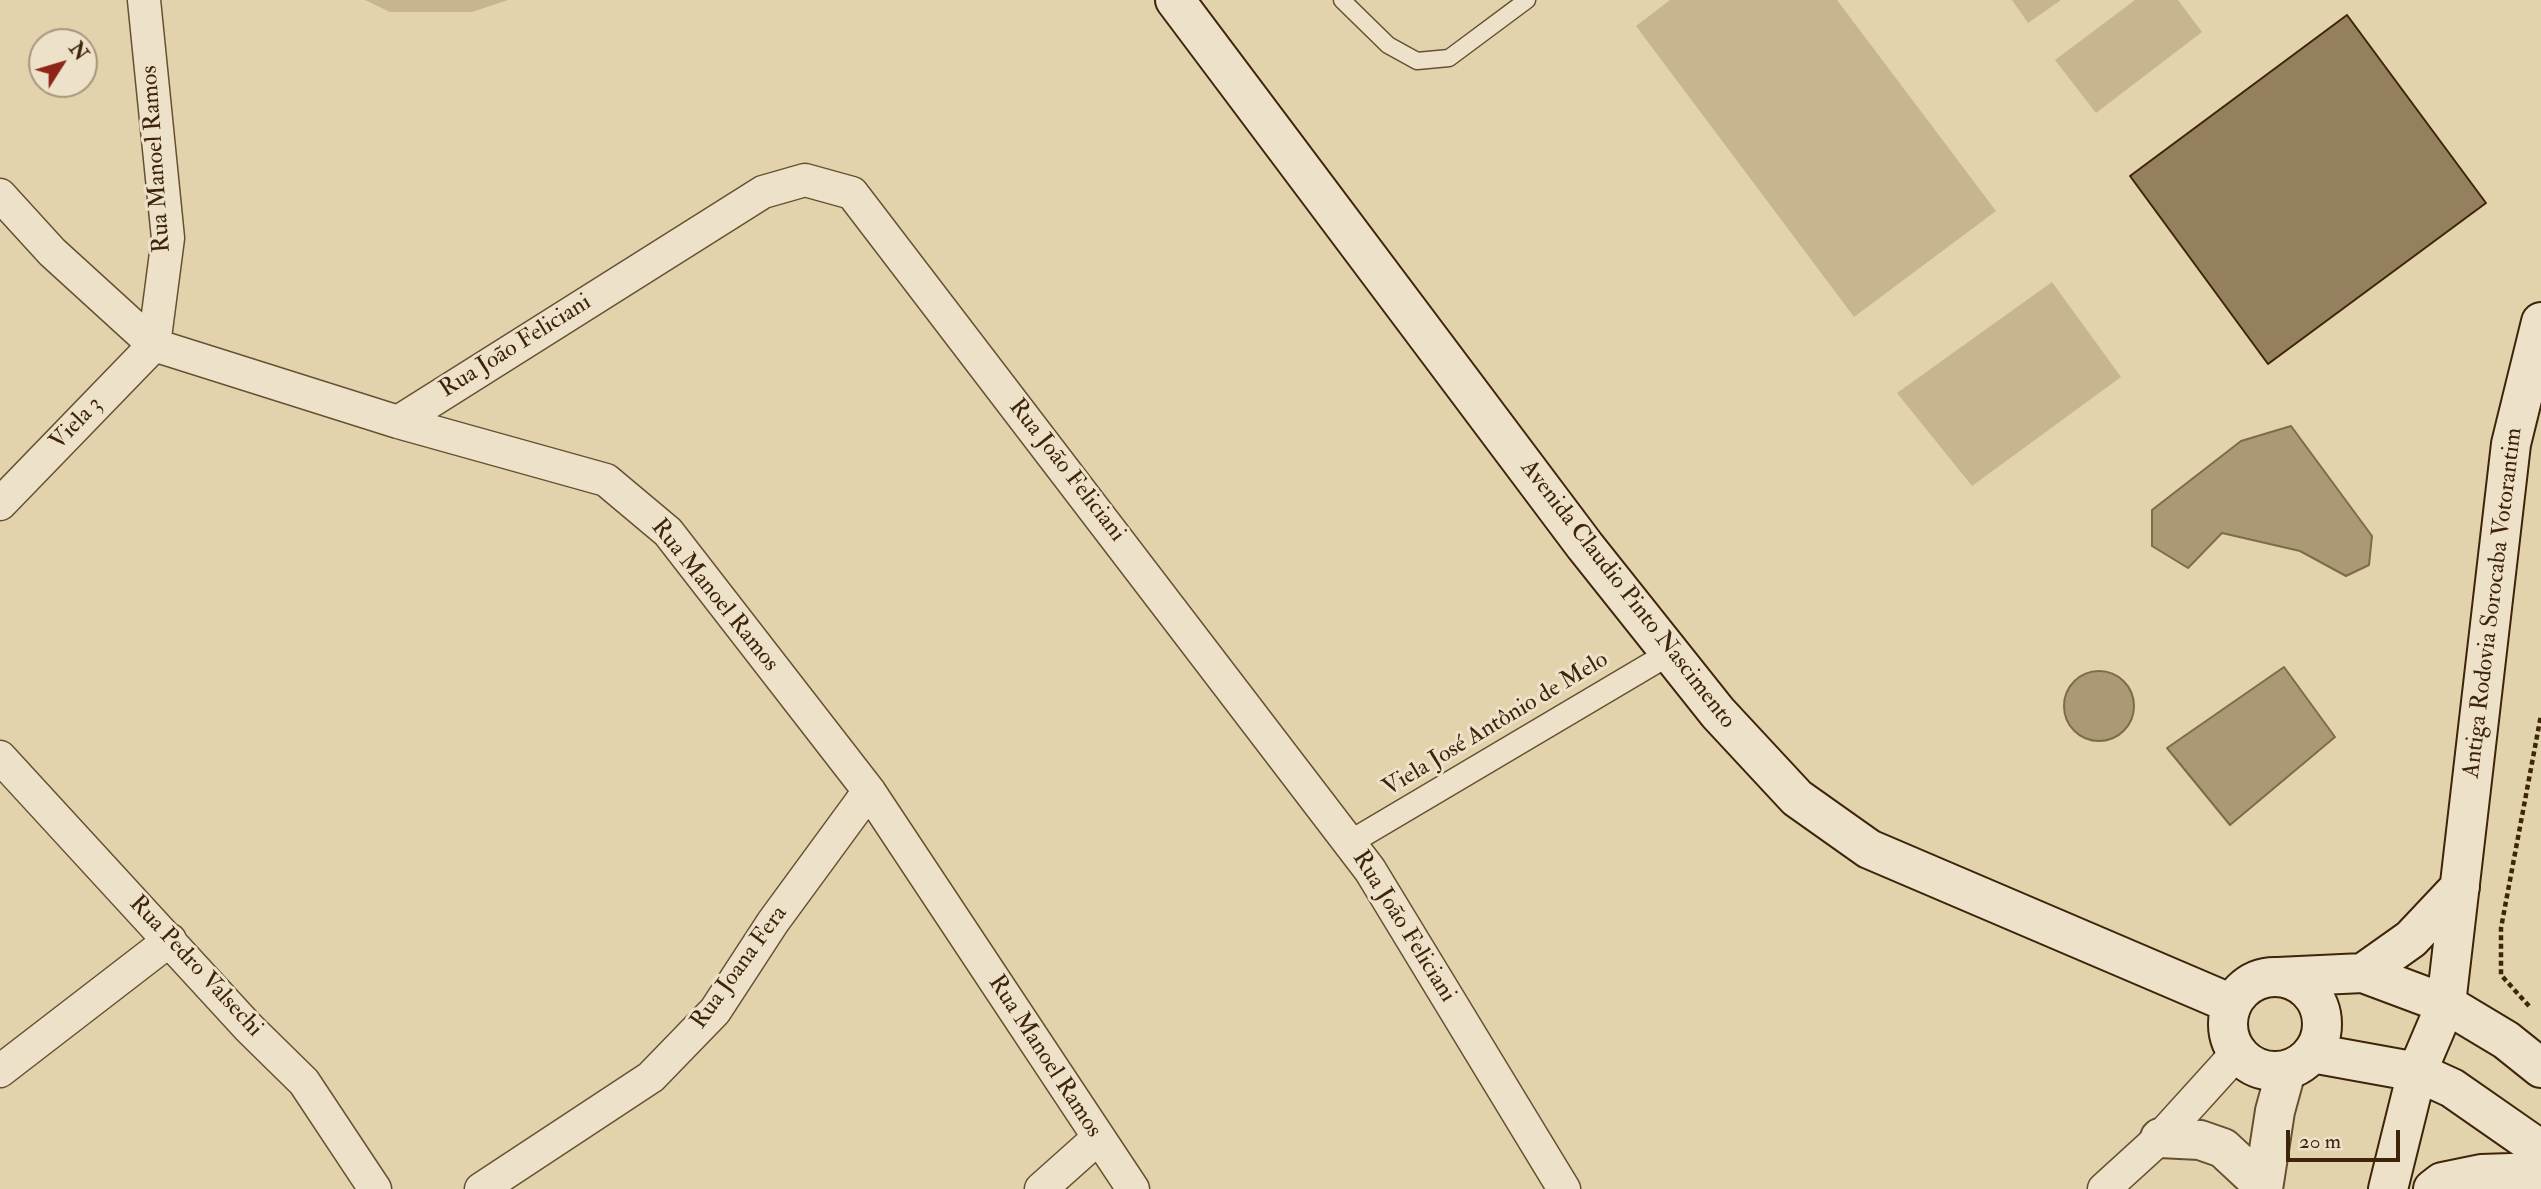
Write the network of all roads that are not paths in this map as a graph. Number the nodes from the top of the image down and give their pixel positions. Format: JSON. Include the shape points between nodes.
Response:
{"nodes":[{"id":1,"x":144,"y":0,"type":"edge"},
{"id":2,"x":1175,"y":0,"type":"edge"},
{"id":3,"x":1342,"y":0,"type":"edge"},
{"id":4,"x":1527,"y":0,"type":"edge"},
{"id":5,"x":0,"y":195,"type":"edge"},
{"id":6,"x":2541,"y":322,"type":"edge"},
{"id":7,"x":154,"y":345,"type":"junction"},
{"id":8,"x":398,"y":422,"type":"junction"},
{"id":9,"x":0,"y":504,"type":"edge"},
{"id":10,"x":1670,"y":653,"type":"junction"},
{"id":11,"x":0,"y":757,"type":"edge"},
{"id":12,"x":869,"y":791,"type":"junction"},
{"id":13,"x":1349,"y":843,"type":"junction"},
{"id":14,"x":2460,"y":887,"type":"junction"},
{"id":15,"x":170,"y":940,"type":"junction"},
{"id":16,"x":2363,"y":973,"type":"junction"},
{"id":17,"x":2278,"y":977,"type":"junction"},
{"id":18,"x":2232,"y":1004,"type":"junction"},
{"id":19,"x":2446,"y":1004,"type":"junction"},
{"id":20,"x":2237,"y":1053,"type":"junction"},
{"id":21,"x":2299,"y":1062,"type":"junction"},
{"id":22,"x":2541,"y":1068,"type":"edge"},
{"id":23,"x":0,"y":1071,"type":"edge"},
{"id":24,"x":2417,"y":1072,"type":"junction"},
{"id":25,"x":2160,"y":1138,"type":"junction"},
{"id":26,"x":1097,"y":1139,"type":"junction"},
{"id":27,"x":2541,"y":1150,"type":"edge"},
{"id":28,"x":2541,"y":1172,"type":"edge"},
{"id":29,"x":375,"y":1189,"type":"edge"},
{"id":30,"x":481,"y":1189,"type":"edge"},
{"id":31,"x":1041,"y":1189,"type":"edge"},
{"id":32,"x":1133,"y":1189,"type":"edge"},
{"id":33,"x":1564,"y":1189,"type":"edge"},
{"id":34,"x":2104,"y":1189,"type":"edge"},
{"id":35,"x":2263,"y":1189,"type":"edge"},
{"id":36,"x":2388,"y":1189,"type":"edge"},
{"id":37,"x":2432,"y":1189,"type":"edge"}],
"edges":[{"from":1,"to":7,"type":"street","name":"Rua Manoel Ramos","via":[[168,238]]},
{"from":2,"to":10,"type":"main road","name":"Avenida Claudio Pinto Nascimento"},
{"from":3,"to":4,"type":"lane","via":[[1388,45],[1417,61],[1449,58]]},
{"from":5,"to":7,"type":"street","via":[[52,252]]},
{"from":6,"to":14,"type":"main road","name":"Antiga Rodovia Sorocaba Votorantim","via":[[2511,444]]},
{"from":7,"to":8,"type":"street","name":"Rua Manoel Ramos"},
{"from":7,"to":9,"type":"street","name":"Viela 3"},
{"from":8,"to":12,"type":"street","name":"Rua Manoel Ramos","via":[[606,480],[668,532]]},
{"from":8,"to":13,"type":"street","name":"Rua João Feliciani","via":[[763,192],[806,180],[852,193]]},
{"from":10,"to":13,"type":"street","name":"Viela José Antônio de Melo"},
{"from":10,"to":18,"type":"main road","name":"Avenida Claudio Pinto Nascimento","via":[[1797,798],[1869,849]]},
{"from":11,"to":15,"type":"street","name":"Rua Pedro Valsechi"},
{"from":12,"to":26,"type":"street","name":"Rua Manoel Ramos"},
{"from":12,"to":30,"type":"street","name":"Rua Joana Fera","via":[[772,922],[715,1011],[651,1077]]},
{"from":13,"to":33,"type":"street","name":"Rua João Feliciani","via":[[1370,870]]},
{"from":14,"to":16,"type":"main road","via":[[2411,939]]},
{"from":14,"to":19,"type":"main road","name":"Antiga Rodovia Sorocaba Votorantim"},
{"from":15,"to":23,"type":"street"},
{"from":15,"to":29,"type":"street","name":"Rua Pedro Valsechi","via":[[303,1082]]},
{"from":16,"to":17,"type":"main road"},
{"from":16,"to":19,"type":"main road"},
{"from":17,"to":18,"type":"main road","via":[[2250,984]]},
{"from":17,"to":21,"type":"main road","via":[[2308,991],[2322,1021],[2320,1038]]},
{"from":18,"to":20,"type":"main road","via":[[2228,1029]]},
{"from":19,"to":22,"type":"main road","via":[[2506,1040]]},
{"from":19,"to":24,"type":"main road","name":"Antiga Rodovia Sorocaba Votorantim"},
{"from":20,"to":21,"type":"main road","via":[[2268,1071]]},
{"from":20,"to":25,"type":"street"},
{"from":21,"to":24,"type":"main road"},
{"from":21,"to":35,"type":"main road","via":[[2275,1111]]},
{"from":24,"to":27,"type":"main road","via":[[2452,1088]]},
{"from":24,"to":36,"type":"main road","name":"Antiga Rodovia Sorocaba Votorantim"},
{"from":25,"to":34,"type":"street"},
{"from":25,"to":35,"type":"main road","via":[[2200,1140],[2222,1148]]},
{"from":26,"to":31,"type":"street"},
{"from":26,"to":32,"type":"street","name":"Rua Manoel Ramos"},
{"from":28,"to":37,"type":"main road","via":[[2481,1174],[2442,1182]]}]}
